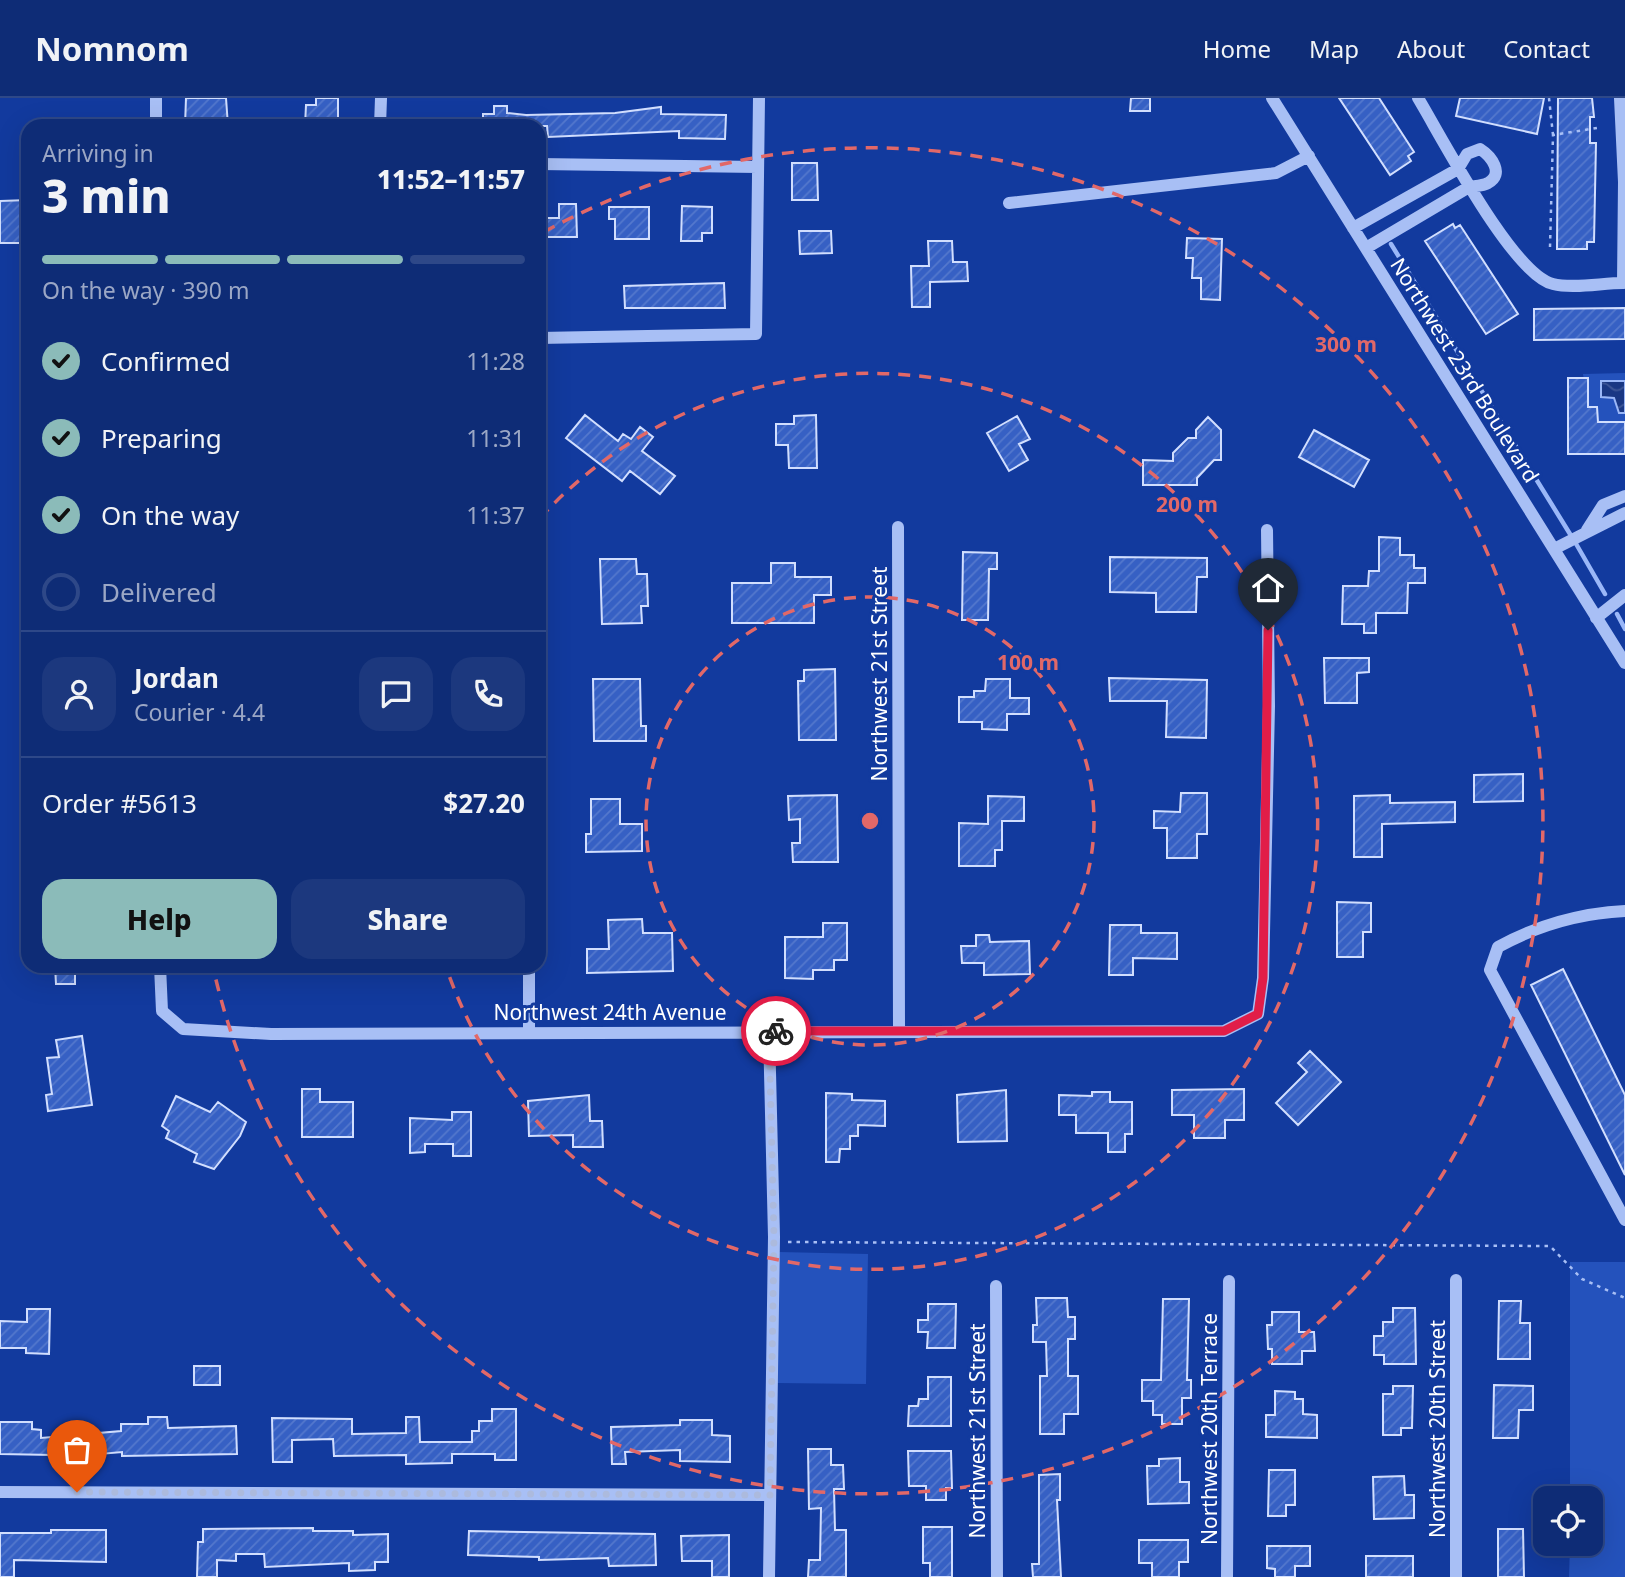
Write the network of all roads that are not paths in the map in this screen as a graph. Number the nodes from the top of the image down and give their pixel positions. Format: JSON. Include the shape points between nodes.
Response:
{"nodes":[{"id":1,"x":156,"y":98,"type":"edge"},
{"id":2,"x":380,"y":98,"type":"edge"},
{"id":3,"x":759,"y":98,"type":"edge"},
{"id":4,"x":1272,"y":98,"type":"edge"},
{"id":5,"x":1418,"y":98,"type":"edge"},
{"id":6,"x":1620,"y":98,"type":"edge"},
{"id":7,"x":156,"y":119,"type":"edge"},
{"id":8,"x":380,"y":119,"type":"edge"},
{"id":9,"x":1309,"y":156,"type":"junction"},
{"id":10,"x":546,"y":164,"type":"edge"},
{"id":11,"x":758,"y":167,"type":"junction"},
{"id":12,"x":1458,"y":169,"type":"junction"},
{"id":13,"x":1469,"y":187,"type":"junction"},
{"id":14,"x":1009,"y":203,"type":"dead end"},
{"id":15,"x":1353,"y":228,"type":"junction"},
{"id":16,"x":1366,"y":248,"type":"junction"},
{"id":17,"x":546,"y":338,"type":"edge"},
{"id":18,"x":1625,"y":496,"type":"edge"},
{"id":19,"x":1625,"y":513,"type":"edge"},
{"id":20,"x":898,"y":527,"type":"dead end"},
{"id":21,"x":1267,"y":530,"type":"dead end"},
{"id":22,"x":1587,"y":530,"type":"junction"},
{"id":23,"x":1554,"y":549,"type":"junction"},
{"id":24,"x":1625,"y":596,"type":"edge"},
{"id":25,"x":1596,"y":618,"type":"junction"},
{"id":26,"x":1625,"y":663,"type":"edge"},
{"id":27,"x":1625,"y":912,"type":"edge"},
{"id":28,"x":160,"y":973,"type":"edge"},
{"id":29,"x":529,"y":973,"type":"edge"},
{"id":30,"x":529,"y":1031,"type":"junction"},
{"id":31,"x":769,"y":1031,"type":"junction"},
{"id":32,"x":899,"y":1031,"type":"junction"},
{"id":33,"x":1625,"y":1220,"type":"edge"},
{"id":34,"x":1456,"y":1280,"type":"dead end"},
{"id":35,"x":1230,"y":1281,"type":"dead end"},
{"id":36,"x":996,"y":1286,"type":"dead end"},
{"id":37,"x":0,"y":1492,"type":"edge"},
{"id":38,"x":770,"y":1495,"type":"junction"},
{"id":39,"x":769,"y":1577,"type":"edge"},
{"id":40,"x":997,"y":1577,"type":"edge"},
{"id":41,"x":1227,"y":1577,"type":"edge"},
{"id":42,"x":1456,"y":1577,"type":"edge"}],
"edges":[{"from":1,"to":7,"type":"street"},
{"from":2,"to":8,"type":"street"},
{"from":3,"to":11,"type":"street"},
{"from":4,"to":9,"type":"street","name":"Northwest 23rd Boulevard"},
{"from":5,"to":12,"type":"street"},
{"from":6,"to":13,"type":"street","via":[[1623,283],[1553,285],[1541,279],[1526,268]]},
{"from":9,"to":14,"type":"street","via":[[1276,173]]},
{"from":9,"to":15,"type":"street","name":"Northwest 23rd Boulevard"},
{"from":10,"to":11,"type":"street"},
{"from":11,"to":17,"type":"street","via":[[756,333]]},
{"from":12,"to":13,"type":"street"},
{"from":12,"to":13,"type":"street","via":[[1467,154],[1480,149],[1489,155],[1495,176],[1488,183]]},
{"from":12,"to":15,"type":"street"},
{"from":13,"to":16,"type":"street"},
{"from":15,"to":16,"type":"street","name":"Northwest 23rd Boulevard"},
{"from":16,"to":23,"type":"street","name":"Northwest 23rd Boulevard"},
{"from":18,"to":22,"type":"street","via":[[1603,505]]},
{"from":19,"to":22,"type":"street"},
{"from":20,"to":32,"type":"street","name":"Northwest 21st Street"},
{"from":21,"to":32,"type":"street","name":"Northwest 24th Avenue","via":[[1269,706],[1258,1014],[1224,1031]]},
{"from":22,"to":23,"type":"street"},
{"from":23,"to":25,"type":"street","name":"Northwest 23rd Boulevard"},
{"from":24,"to":25,"type":"street"},
{"from":25,"to":26,"type":"street","name":"Northwest 23rd Boulevard"},
{"from":27,"to":33,"type":"street","via":[[1527,931],[1498,947],[1490,970]]},
{"from":28,"to":30,"type":"street","name":"Northwest 24th Avenue","via":[[162,1011],[183,1029],[271,1034]]},
{"from":29,"to":30,"type":"street"},
{"from":30,"to":31,"type":"street","name":"Northwest 24th Avenue"},
{"from":31,"to":32,"type":"street","name":"Northwest 24th Avenue"},
{"from":31,"to":38,"type":"street","via":[[774,1242]]},
{"from":34,"to":42,"type":"street","name":"Northwest 20th Street"},
{"from":35,"to":41,"type":"street","name":"Northwest 20th Terrace"},
{"from":36,"to":40,"type":"street","name":"Northwest 21st Street"},
{"from":37,"to":38,"type":"street"},
{"from":38,"to":39,"type":"street"}]}
